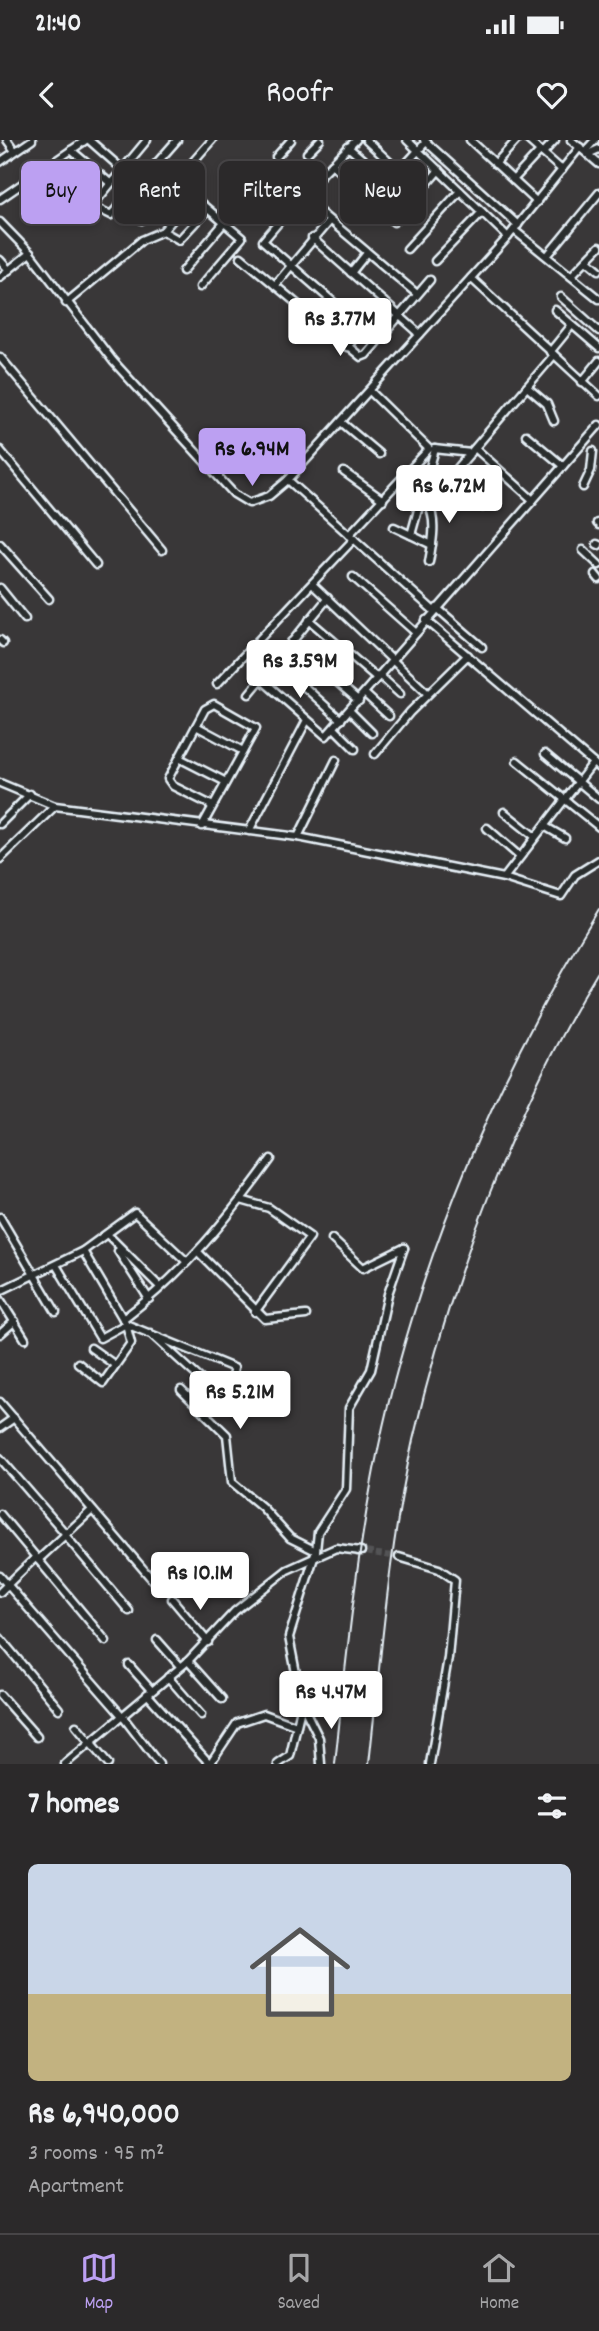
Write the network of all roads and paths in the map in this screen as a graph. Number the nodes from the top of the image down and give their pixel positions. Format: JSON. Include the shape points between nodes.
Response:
{"nodes":[{"id":1,"x":7,"y":140,"type":"edge"},
{"id":2,"x":33,"y":140,"type":"edge"},
{"id":3,"x":87,"y":140,"type":"edge"},
{"id":4,"x":147,"y":140,"type":"edge"},
{"id":5,"x":177,"y":140,"type":"edge"},
{"id":6,"x":212,"y":140,"type":"edge"},
{"id":7,"x":291,"y":140,"type":"edge"},
{"id":8,"x":320,"y":140,"type":"edge"},
{"id":9,"x":356,"y":140,"type":"edge"},
{"id":10,"x":366,"y":140,"type":"edge"},
{"id":11,"x":407,"y":140,"type":"edge"},
{"id":12,"x":517,"y":140,"type":"edge"},
{"id":13,"x":528,"y":140,"type":"edge"},
{"id":14,"x":555,"y":140,"type":"edge"},
{"id":15,"x":571,"y":140,"type":"edge"},
{"id":16,"x":595,"y":140,"type":"edge"},
{"id":17,"x":425,"y":141,"type":"edge"},
{"id":18,"x":472,"y":141,"type":"edge"},
{"id":19,"x":348,"y":148,"type":"junction"},
{"id":20,"x":599,"y":149,"type":"edge"},
{"id":21,"x":71,"y":150,"type":"junction"},
{"id":22,"x":418,"y":150,"type":"junction"},
{"id":23,"x":584,"y":151,"type":"junction"},
{"id":24,"x":15,"y":152,"type":"junction"},
{"id":25,"x":541,"y":152,"type":"junction"},
{"id":26,"x":307,"y":153,"type":"dead end"},
{"id":27,"x":276,"y":157,"type":"dead end"},
{"id":28,"x":55,"y":161,"type":"edge"},
{"id":29,"x":129,"y":161,"type":"edge"},
{"id":30,"x":194,"y":161,"type":"edge"},
{"id":31,"x":364,"y":161,"type":"edge"},
{"id":32,"x":388,"y":161,"type":"edge"},
{"id":33,"x":408,"y":161,"type":"edge"},
{"id":34,"x":0,"y":162,"type":"edge"},
{"id":35,"x":114,"y":162,"type":"edge"},
{"id":36,"x":332,"y":164,"type":"junction"},
{"id":37,"x":495,"y":164,"type":"junction"},
{"id":38,"x":599,"y":164,"type":"edge"},
{"id":39,"x":326,"y":170,"type":"edge"},
{"id":40,"x":439,"y":170,"type":"junction"},
{"id":41,"x":562,"y":170,"type":"junction"},
{"id":42,"x":340,"y":171,"type":"edge"},
{"id":43,"x":114,"y":178,"type":"edge"},
{"id":44,"x":513,"y":180,"type":"junction"},
{"id":45,"x":110,"y":183,"type":"junction"},
{"id":46,"x":21,"y":185,"type":"edge"},
{"id":47,"x":426,"y":185,"type":"edge"},
{"id":48,"x":460,"y":191,"type":"junction"},
{"id":49,"x":599,"y":193,"type":"edge"},
{"id":50,"x":100,"y":196,"type":"edge"},
{"id":51,"x":0,"y":199,"type":"edge"},
{"id":52,"x":537,"y":202,"type":"junction"},
{"id":53,"x":100,"y":209,"type":"edge"},
{"id":54,"x":207,"y":210,"type":"joint"},
{"id":55,"x":482,"y":212,"type":"junction"},
{"id":56,"x":219,"y":219,"type":"edge"},
{"id":57,"x":329,"y":221,"type":"junction"},
{"id":58,"x":0,"y":222,"type":"edge"},
{"id":59,"x":168,"y":224,"type":"edge"},
{"id":60,"x":223,"y":224,"type":"edge"},
{"id":61,"x":225,"y":224,"type":"edge"},
{"id":62,"x":516,"y":228,"type":"junction"},
{"id":63,"x":163,"y":230,"type":"junction"},
{"id":64,"x":508,"y":237,"type":"junction"},
{"id":65,"x":312,"y":238,"type":"junction"},
{"id":66,"x":599,"y":247,"type":"edge"},
{"id":67,"x":407,"y":249,"type":"dead end"},
{"id":68,"x":30,"y":253,"type":"junction"},
{"id":69,"x":367,"y":253,"type":"junction"},
{"id":70,"x":241,"y":257,"type":"dead end"},
{"id":71,"x":547,"y":257,"type":"junction"},
{"id":72,"x":0,"y":260,"type":"edge"},
{"id":73,"x":587,"y":260,"type":"junction"},
{"id":74,"x":435,"y":261,"type":"dead end"},
{"id":75,"x":290,"y":267,"type":"junction"},
{"id":76,"x":9,"y":270,"type":"junction"},
{"id":77,"x":599,"y":270,"type":"edge"},
{"id":78,"x":183,"y":271,"type":"dead end"},
{"id":79,"x":351,"y":272,"type":"junction"},
{"id":80,"x":571,"y":276,"type":"junction"},
{"id":81,"x":0,"y":278,"type":"edge"},
{"id":82,"x":471,"y":278,"type":"junction"},
{"id":83,"x":429,"y":280,"type":"dead end"},
{"id":84,"x":275,"y":285,"type":"junction"},
{"id":85,"x":201,"y":288,"type":"dead end"},
{"id":86,"x":417,"y":295,"type":"junction"},
{"id":87,"x":561,"y":297,"type":"dead end"},
{"id":88,"x":599,"y":299,"type":"edge"},
{"id":89,"x":384,"y":302,"type":"junction"},
{"id":90,"x":66,"y":303,"type":"junction"},
{"id":91,"x":555,"y":310,"type":"dead end"},
{"id":92,"x":400,"y":316,"type":"junction"},
{"id":93,"x":572,"y":325,"type":"junction"},
{"id":94,"x":363,"y":328,"type":"junction"},
{"id":95,"x":599,"y":331,"type":"edge"},
{"id":96,"x":421,"y":334,"type":"junction"},
{"id":97,"x":347,"y":347,"type":"junction"},
{"id":98,"x":599,"y":348,"type":"edge"},
{"id":99,"x":552,"y":354,"type":"junction"},
{"id":100,"x":0,"y":358,"type":"edge"},
{"id":101,"x":599,"y":361,"type":"edge"},
{"id":102,"x":582,"y":382,"type":"junction"},
{"id":103,"x":527,"y":387,"type":"junction"},
{"id":104,"x":370,"y":391,"type":"junction"},
{"id":105,"x":598,"y":392,"type":"edge"},
{"id":106,"x":554,"y":421,"type":"dead end"},
{"id":107,"x":341,"y":422,"type":"junction"},
{"id":108,"x":599,"y":425,"type":"edge"},
{"id":109,"x":526,"y":435,"type":"dead end"},
{"id":110,"x":583,"y":443,"type":"junction"},
{"id":111,"x":432,"y":449,"type":"junction"},
{"id":112,"x":0,"y":450,"type":"edge"},
{"id":113,"x":473,"y":450,"type":"junction"},
{"id":114,"x":379,"y":454,"type":"dead end"},
{"id":115,"x":596,"y":454,"type":"edge"},
{"id":116,"x":563,"y":466,"type":"junction"},
{"id":117,"x":344,"y":472,"type":"dead end"},
{"id":118,"x":408,"y":472,"type":"junction"},
{"id":119,"x":288,"y":480,"type":"junction"},
{"id":120,"x":583,"y":487,"type":"dead end"},
{"id":121,"x":424,"y":493,"type":"junction"},
{"id":122,"x":383,"y":500,"type":"junction"},
{"id":123,"x":533,"y":500,"type":"junction"},
{"id":124,"x":483,"y":507,"type":"dead end"},
{"id":125,"x":394,"y":527,"type":"dead end"},
{"id":126,"x":411,"y":536,"type":"junction"},
{"id":127,"x":352,"y":537,"type":"junction"},
{"id":128,"x":0,"y":544,"type":"edge"},
{"id":129,"x":432,"y":545,"type":"junction"},
{"id":130,"x":162,"y":550,"type":"dead end"},
{"id":131,"x":583,"y":550,"type":"dead end"},
{"id":132,"x":429,"y":562,"type":"dead end"},
{"id":133,"x":96,"y":565,"type":"dead end"},
{"id":134,"x":599,"y":565,"type":"edge"},
{"id":135,"x":353,"y":577,"type":"dead end"},
{"id":136,"x":313,"y":585,"type":"junction"},
{"id":137,"x":0,"y":588,"type":"edge"},
{"id":138,"x":328,"y":598,"type":"junction"},
{"id":139,"x":49,"y":599,"type":"dead end"},
{"id":140,"x":435,"y":609,"type":"junction"},
{"id":141,"x":25,"y":619,"type":"dead end"},
{"id":142,"x":309,"y":620,"type":"junction"},
{"id":143,"x":426,"y":620,"type":"junction"},
{"id":144,"x":415,"y":632,"type":"junction"},
{"id":145,"x":291,"y":642,"type":"junction"},
{"id":146,"x":482,"y":647,"type":"dead end"},
{"id":147,"x":468,"y":655,"type":"junction"},
{"id":148,"x":393,"y":659,"type":"junction"},
{"id":149,"x":276,"y":661,"type":"junction"},
{"id":150,"x":378,"y":676,"type":"junction"},
{"id":151,"x":261,"y":679,"type":"junction"},
{"id":152,"x":217,"y":684,"type":"dead end"},
{"id":153,"x":249,"y":694,"type":"dead end"},
{"id":154,"x":365,"y":694,"type":"junction"},
{"id":155,"x":400,"y":694,"type":"dead end"},
{"id":156,"x":427,"y":694,"type":"junction"},
{"id":157,"x":359,"y":701,"type":"junction"},
{"id":158,"x":349,"y":711,"type":"junction"},
{"id":159,"x":390,"y":716,"type":"dead end"},
{"id":160,"x":261,"y":719,"type":"dead end"},
{"id":161,"x":341,"y":720,"type":"junction"},
{"id":162,"x":306,"y":722,"type":"junction"},
{"id":163,"x":196,"y":726,"type":"junction"},
{"id":164,"x":334,"y":728,"type":"junction"},
{"id":165,"x":256,"y":729,"type":"junction"},
{"id":166,"x":372,"y":733,"type":"dead end"},
{"id":167,"x":355,"y":749,"type":"dead end"},
{"id":168,"x":243,"y":751,"type":"junction"},
{"id":169,"x":375,"y":754,"type":"dead end"},
{"id":170,"x":545,"y":754,"type":"dead end"},
{"id":171,"x":179,"y":758,"type":"junction"},
{"id":172,"x":336,"y":760,"type":"dead end"},
{"id":173,"x":517,"y":761,"type":"dead end"},
{"id":174,"x":596,"y":765,"type":"edge"},
{"id":175,"x":226,"y":782,"type":"junction"},
{"id":176,"x":578,"y":782,"type":"junction"},
{"id":177,"x":2,"y":786,"type":"edge"},
{"id":178,"x":30,"y":794,"type":"junction"},
{"id":179,"x":599,"y":799,"type":"edge"},
{"id":180,"x":564,"y":800,"type":"junction"},
{"id":181,"x":55,"y":806,"type":"junction"},
{"id":182,"x":213,"y":806,"type":"junction"},
{"id":183,"x":504,"y":812,"type":"dead end"},
{"id":184,"x":0,"y":824,"type":"edge"},
{"id":185,"x":202,"y":826,"type":"junction"},
{"id":186,"x":546,"y":827,"type":"junction"},
{"id":187,"x":599,"y":827,"type":"edge"},
{"id":188,"x":487,"y":828,"type":"dead end"},
{"id":189,"x":249,"y":831,"type":"junction"},
{"id":190,"x":534,"y":836,"type":"junction"},
{"id":191,"x":298,"y":837,"type":"junction"},
{"id":192,"x":565,"y":838,"type":"dead end"},
{"id":193,"x":519,"y":856,"type":"junction"},
{"id":194,"x":0,"y":859,"type":"edge"},
{"id":195,"x":599,"y":860,"type":"edge"},
{"id":196,"x":504,"y":878,"type":"junction"},
{"id":197,"x":271,"y":1159,"type":"dead end"},
{"id":198,"x":241,"y":1200,"type":"junction"},
{"id":199,"x":0,"y":1217,"type":"edge"},
{"id":200,"x":107,"y":1234,"type":"junction"},
{"id":201,"x":332,"y":1239,"type":"dead end"},
{"id":202,"x":114,"y":1244,"type":"junction"},
{"id":203,"x":83,"y":1251,"type":"junction"},
{"id":204,"x":198,"y":1252,"type":"junction"},
{"id":205,"x":187,"y":1262,"type":"junction"},
{"id":206,"x":56,"y":1265,"type":"junction"},
{"id":207,"x":34,"y":1274,"type":"junction"},
{"id":208,"x":160,"y":1287,"type":"junction"},
{"id":209,"x":0,"y":1291,"type":"edge"},
{"id":210,"x":0,"y":1299,"type":"edge"},
{"id":211,"x":149,"y":1299,"type":"junction"},
{"id":212,"x":55,"y":1312,"type":"dead end"},
{"id":213,"x":255,"y":1312,"type":"junction"},
{"id":214,"x":306,"y":1315,"type":"dead end"},
{"id":215,"x":15,"y":1321,"type":"junction"},
{"id":216,"x":124,"y":1321,"type":"junction"},
{"id":217,"x":0,"y":1334,"type":"edge"},
{"id":218,"x":150,"y":1334,"type":"junction"},
{"id":219,"x":25,"y":1339,"type":"dead end"},
{"id":220,"x":91,"y":1348,"type":"dead end"},
{"id":221,"x":78,"y":1363,"type":"dead end"},
{"id":222,"x":116,"y":1365,"type":"junction"},
{"id":223,"x":181,"y":1390,"type":"dead end"},
{"id":224,"x":0,"y":1402,"type":"edge"},
{"id":225,"x":14,"y":1418,"type":"junction"},
{"id":226,"x":0,"y":1428,"type":"edge"},
{"id":227,"x":0,"y":1458,"type":"edge"},
{"id":228,"x":92,"y":1510,"type":"junction"},
{"id":229,"x":0,"y":1514,"type":"edge"},
{"id":230,"x":65,"y":1534,"type":"junction"},
{"id":231,"x":358,"y":1551,"type":"tunnel mouth"},
{"id":232,"x":316,"y":1552,"type":"junction"},
{"id":233,"x":399,"y":1557,"type":"tunnel mouth"},
{"id":234,"x":37,"y":1559,"type":"junction"},
{"id":235,"x":313,"y":1561,"type":"junction"},
{"id":236,"x":0,"y":1576,"type":"edge"},
{"id":237,"x":156,"y":1584,"type":"dead end"},
{"id":238,"x":8,"y":1585,"type":"junction"},
{"id":239,"x":0,"y":1592,"type":"edge"},
{"id":240,"x":172,"y":1599,"type":"dead end"},
{"id":241,"x":130,"y":1611,"type":"dead end"},
{"id":242,"x":0,"y":1638,"type":"edge"},
{"id":243,"x":158,"y":1640,"type":"dead end"},
{"id":244,"x":106,"y":1641,"type":"dead end"},
{"id":245,"x":208,"y":1642,"type":"junction"},
{"id":246,"x":188,"y":1661,"type":"junction"},
{"id":247,"x":129,"y":1665,"type":"dead end"},
{"id":248,"x":180,"y":1666,"type":"junction"},
{"id":249,"x":168,"y":1677,"type":"junction"},
{"id":250,"x":149,"y":1692,"type":"junction"},
{"id":251,"x":0,"y":1695,"type":"edge"},
{"id":252,"x":222,"y":1699,"type":"dead end"},
{"id":253,"x":302,"y":1704,"type":"junction"},
{"id":254,"x":59,"y":1709,"type":"dead end"},
{"id":255,"x":201,"y":1716,"type":"dead end"},
{"id":256,"x":124,"y":1717,"type":"junction"},
{"id":257,"x":76,"y":1726,"type":"dead end"},
{"id":258,"x":297,"y":1726,"type":"junction"},
{"id":259,"x":37,"y":1737,"type":"dead end"},
{"id":260,"x":91,"y":1744,"type":"junction"},
{"id":261,"x":211,"y":1763,"type":"edge"},
{"id":262,"x":65,"y":1764,"type":"edge"},
{"id":263,"x":108,"y":1764,"type":"edge"},
{"id":264,"x":159,"y":1764,"type":"edge"},
{"id":265,"x":278,"y":1764,"type":"edge"},
{"id":266,"x":321,"y":1764,"type":"edge"},
{"id":267,"x":430,"y":1764,"type":"edge"}],
"edges":[{"from":1,"to":24,"type":"street"},
{"from":2,"to":24,"type":"street"},
{"from":3,"to":21,"type":"street"},
{"from":3,"to":35,"type":"street"},
{"from":4,"to":29,"type":"street"},
{"from":5,"to":53,"type":"street","via":[[111,215]]},
{"from":6,"to":30,"type":"street"},
{"from":7,"to":27,"type":"street"},
{"from":8,"to":26,"type":"street"},
{"from":9,"to":19,"type":"street"},
{"from":10,"to":32,"type":"street"},
{"from":11,"to":22,"type":"street"},
{"from":12,"to":37,"type":"street"},
{"from":13,"to":25,"type":"street"},
{"from":14,"to":25,"type":"street"},
{"from":15,"to":23,"type":"street"},
{"from":16,"to":23,"type":"street"},
{"from":17,"to":22,"type":"street"},
{"from":17,"to":62,"type":"street"},
{"from":18,"to":37,"type":"street"},
{"from":19,"to":31,"type":"street"},
{"from":19,"to":36,"type":"street"},
{"from":20,"to":23,"type":"street"},
{"from":21,"to":28,"type":"street"},
{"from":21,"to":45,"type":"street"},
{"from":22,"to":33,"type":"street"},
{"from":22,"to":40,"type":"street"},
{"from":23,"to":38,"type":"street"},
{"from":23,"to":41,"type":"street"},
{"from":24,"to":34,"type":"street"},
{"from":25,"to":41,"type":"street"},
{"from":25,"to":44,"type":"street"},
{"from":36,"to":39,"type":"street"},
{"from":36,"to":42,"type":"street"},
{"from":37,"to":44,"type":"street"},
{"from":40,"to":47,"type":"street"},
{"from":40,"to":48,"type":"street"},
{"from":41,"to":52,"type":"street"},
{"from":43,"to":45,"type":"street"},
{"from":44,"to":52,"type":"street"},
{"from":45,"to":50,"type":"street"},
{"from":46,"to":51,"type":"street"},
{"from":48,"to":55,"type":"street"},
{"from":48,"to":67,"type":"street"},
{"from":49,"to":71,"type":"street"},
{"from":52,"to":62,"type":"street"},
{"from":54,"to":56,"type":"street"},
{"from":54,"to":63,"type":"street","via":[[179,240]]},
{"from":55,"to":64,"type":"street"},
{"from":55,"to":74,"type":"street"},
{"from":57,"to":65,"type":"street"},
{"from":57,"to":69,"type":"street"},
{"from":57,"to":75,"type":"street","via":[[301,196],[263,241]]},
{"from":58,"to":68,"type":"street"},
{"from":59,"to":63,"type":"street"},
{"from":60,"to":78,"type":"street"},
{"from":61,"to":85,"type":"street","via":[[242,238]]},
{"from":62,"to":64,"type":"street"},
{"from":62,"to":71,"type":"street"},
{"from":63,"to":90,"type":"street","via":[[142,240]]},
{"from":64,"to":82,"type":"street"},
{"from":65,"to":75,"type":"street"},
{"from":65,"to":79,"type":"street"},
{"from":66,"to":73,"type":"street"},
{"from":68,"to":76,"type":"street"},
{"from":68,"to":90,"type":"street"},
{"from":69,"to":79,"type":"street"},
{"from":69,"to":86,"type":"street"},
{"from":70,"to":84,"type":"street"},
{"from":71,"to":80,"type":"street"},
{"from":72,"to":76,"type":"street"},
{"from":73,"to":77,"type":"street"},
{"from":73,"to":80,"type":"street"},
{"from":75,"to":84,"type":"street"},
{"from":75,"to":94,"type":"street"},
{"from":76,"to":81,"type":"street"},
{"from":79,"to":89,"type":"street"},
{"from":80,"to":88,"type":"street"},
{"from":82,"to":96,"type":"street"},
{"from":82,"to":99,"type":"street"},
{"from":83,"to":86,"type":"street"},
{"from":84,"to":97,"type":"street"},
{"from":86,"to":92,"type":"street"},
{"from":87,"to":95,"type":"street"},
{"from":89,"to":92,"type":"street"},
{"from":89,"to":94,"type":"street"},
{"from":90,"to":119,"type":"street","via":[[234,494],[249,502],[259,501]]},
{"from":91,"to":93,"type":"street"},
{"from":92,"to":96,"type":"street"},
{"from":92,"to":97,"type":"street","via":[[366,355],[361,357]]},
{"from":93,"to":98,"type":"street"},
{"from":93,"to":99,"type":"street"},
{"from":94,"to":97,"type":"street"},
{"from":96,"to":104,"type":"street"},
{"from":99,"to":102,"type":"street"},
{"from":99,"to":103,"type":"street"},
{"from":100,"to":130,"type":"street"},
{"from":101,"to":102,"type":"street"},
{"from":102,"to":105,"type":"street"},
{"from":103,"to":106,"type":"street","via":[[547,404]]},
{"from":103,"to":113,"type":"street"},
{"from":104,"to":107,"type":"street"},
{"from":104,"to":111,"type":"street"},
{"from":107,"to":114,"type":"street"},
{"from":107,"to":119,"type":"street"},
{"from":108,"to":110,"type":"street"},
{"from":109,"to":116,"type":"street"},
{"from":110,"to":115,"type":"street"},
{"from":110,"to":116,"type":"street"},
{"from":111,"to":113,"type":"street"},
{"from":111,"to":118,"type":"street"},
{"from":111,"to":121,"type":"street"},
{"from":112,"to":133,"type":"street"},
{"from":113,"to":123,"type":"street"},
{"from":113,"to":124,"type":"street","via":[[456,470],[454,481]]},
{"from":115,"to":120,"type":"street"},
{"from":116,"to":123,"type":"street"},
{"from":117,"to":122,"type":"street"},
{"from":118,"to":121,"type":"street"},
{"from":118,"to":122,"type":"street"},
{"from":119,"to":127,"type":"street"},
{"from":121,"to":126,"type":"street"},
{"from":121,"to":129,"type":"street","via":[[435,519]]},
{"from":122,"to":127,"type":"street"},
{"from":123,"to":140,"type":"street"},
{"from":125,"to":126,"type":"street"},
{"from":126,"to":129,"type":"street"},
{"from":127,"to":136,"type":"street"},
{"from":127,"to":140,"type":"street"},
{"from":128,"to":139,"type":"street"},
{"from":129,"to":132,"type":"street"},
{"from":131,"to":134,"type":"street"},
{"from":135,"to":144,"type":"street"},
{"from":136,"to":138,"type":"street"},
{"from":136,"to":152,"type":"street"},
{"from":137,"to":141,"type":"street"},
{"from":138,"to":142,"type":"street"},
{"from":138,"to":148,"type":"street"},
{"from":140,"to":143,"type":"street"},
{"from":140,"to":146,"type":"street"},
{"from":142,"to":145,"type":"street"},
{"from":142,"to":150,"type":"street"},
{"from":143,"to":144,"type":"street"},
{"from":143,"to":147,"type":"street"},
{"from":144,"to":148,"type":"street"},
{"from":145,"to":149,"type":"street"},
{"from":145,"to":157,"type":"street"},
{"from":147,"to":156,"type":"street"},
{"from":147,"to":174,"type":"street"},
{"from":148,"to":150,"type":"street"},
{"from":148,"to":156,"type":"street"},
{"from":149,"to":151,"type":"street"},
{"from":149,"to":161,"type":"street"},
{"from":150,"to":154,"type":"street"},
{"from":150,"to":155,"type":"street"},
{"from":151,"to":153,"type":"street"},
{"from":151,"to":162,"type":"street"},
{"from":154,"to":157,"type":"street"},
{"from":154,"to":159,"type":"street"},
{"from":156,"to":169,"type":"street"},
{"from":157,"to":158,"type":"street"},
{"from":158,"to":161,"type":"street"},
{"from":158,"to":166,"type":"street"},
{"from":160,"to":165,"type":"street"},
{"from":161,"to":164,"type":"street"},
{"from":162,"to":164,"type":"street","via":[[326,736]]},
{"from":162,"to":189,"type":"street"},
{"from":163,"to":165,"type":"street","via":[[205,709],[214,704]]},
{"from":163,"to":168,"type":"street"},
{"from":163,"to":171,"type":"street"},
{"from":164,"to":167,"type":"street"},
{"from":165,"to":168,"type":"street"},
{"from":168,"to":175,"type":"street"},
{"from":170,"to":176,"type":"street"},
{"from":171,"to":175,"type":"street"},
{"from":171,"to":182,"type":"street","via":[[169,783]]},
{"from":172,"to":191,"type":"street"},
{"from":173,"to":180,"type":"street"},
{"from":174,"to":176,"type":"street"},
{"from":175,"to":182,"type":"street"},
{"from":176,"to":179,"type":"street"},
{"from":176,"to":180,"type":"street"},
{"from":177,"to":178,"type":"street"},
{"from":178,"to":181,"type":"street"},
{"from":178,"to":184,"type":"street"},
{"from":180,"to":186,"type":"street"},
{"from":180,"to":187,"type":"street"},
{"from":181,"to":185,"type":"street"},
{"from":181,"to":194,"type":"street"},
{"from":182,"to":185,"type":"street"},
{"from":183,"to":190,"type":"street"},
{"from":185,"to":189,"type":"street"},
{"from":186,"to":190,"type":"street"},
{"from":186,"to":192,"type":"street"},
{"from":188,"to":193,"type":"street"},
{"from":189,"to":191,"type":"street"},
{"from":190,"to":193,"type":"street"},
{"from":191,"to":196,"type":"street"},
{"from":193,"to":196,"type":"street"},
{"from":195,"to":196,"type":"street","via":[[575,875],[561,896]]},
{"from":197,"to":198,"type":"street"},
{"from":198,"to":204,"type":"street"},
{"from":198,"to":213,"type":"street","via":[[270,1208],[310,1237]]},
{"from":199,"to":207,"type":"street"},
{"from":200,"to":202,"type":"street"},
{"from":200,"to":203,"type":"street"},
{"from":200,"to":205,"type":"street","via":[[135,1213]]},
{"from":201,"to":232,"type":"street","via":[[363,1268],[404,1248],[371,1370],[349,1408],[346,1489],[321,1525]]},
{"from":202,"to":208,"type":"street"},
{"from":202,"to":211,"type":"street"},
{"from":203,"to":206,"type":"street"},
{"from":203,"to":216,"type":"street"},
{"from":204,"to":205,"type":"street"},
{"from":204,"to":213,"type":"street"},
{"from":205,"to":208,"type":"street"},
{"from":206,"to":207,"type":"street"},
{"from":206,"to":216,"type":"street","via":[[100,1338]]},
{"from":207,"to":209,"type":"street"},
{"from":207,"to":212,"type":"street"},
{"from":208,"to":211,"type":"street"},
{"from":210,"to":215,"type":"street"},
{"from":211,"to":216,"type":"street"},
{"from":213,"to":214,"type":"street","via":[[270,1320]]},
{"from":215,"to":217,"type":"street"},
{"from":215,"to":219,"type":"street"},
{"from":216,"to":218,"type":"street"},
{"from":216,"to":222,"type":"street","via":[[131,1343]]},
{"from":218,"to":218,"type":"street","via":[[234,1368],[226,1402],[178,1359]]},
{"from":220,"to":222,"type":"street"},
{"from":221,"to":222,"type":"street","via":[[103,1383]]},
{"from":223,"to":232,"type":"street","via":[[225,1432],[230,1479],[290,1538]]},
{"from":224,"to":225,"type":"street"},
{"from":225,"to":226,"type":"street"},
{"from":225,"to":228,"type":"street"},
{"from":227,"to":230,"type":"street"},
{"from":228,"to":230,"type":"street"},
{"from":228,"to":237,"type":"street"},
{"from":229,"to":234,"type":"street"},
{"from":230,"to":234,"type":"street"},
{"from":230,"to":241,"type":"street"},
{"from":231,"to":235,"type":"street","via":[[337,1548]]},
{"from":232,"to":235,"type":"street"},
{"from":233,"to":267,"type":"street","via":[[439,1569],[455,1580],[448,1658]]},
{"from":234,"to":238,"type":"street"},
{"from":234,"to":244,"type":"street"},
{"from":235,"to":245,"type":"street","via":[[287,1570],[235,1611]]},
{"from":235,"to":253,"type":"street","via":[[289,1637]]},
{"from":236,"to":238,"type":"street"},
{"from":238,"to":239,"type":"street"},
{"from":238,"to":256,"type":"street"},
{"from":240,"to":245,"type":"street"},
{"from":242,"to":254,"type":"street"},
{"from":243,"to":248,"type":"street"},
{"from":245,"to":246,"type":"street"},
{"from":246,"to":248,"type":"street"},
{"from":246,"to":252,"type":"street"},
{"from":247,"to":250,"type":"street"},
{"from":248,"to":249,"type":"street"},
{"from":249,"to":250,"type":"street"},
{"from":249,"to":255,"type":"street"},
{"from":250,"to":256,"type":"street"},
{"from":250,"to":261,"type":"street","via":[[188,1742]]},
{"from":251,"to":259,"type":"street"},
{"from":253,"to":258,"type":"street"},
{"from":253,"to":266,"type":"street","via":[[318,1738]]},
{"from":256,"to":260,"type":"street"},
{"from":256,"to":264,"type":"street"},
{"from":257,"to":260,"type":"street"},
{"from":258,"to":261,"type":"street","via":[[264,1714],[237,1723]]},
{"from":258,"to":265,"type":"street","via":[[290,1756]]},
{"from":260,"to":262,"type":"street"},
{"from":260,"to":263,"type":"street"}]}
